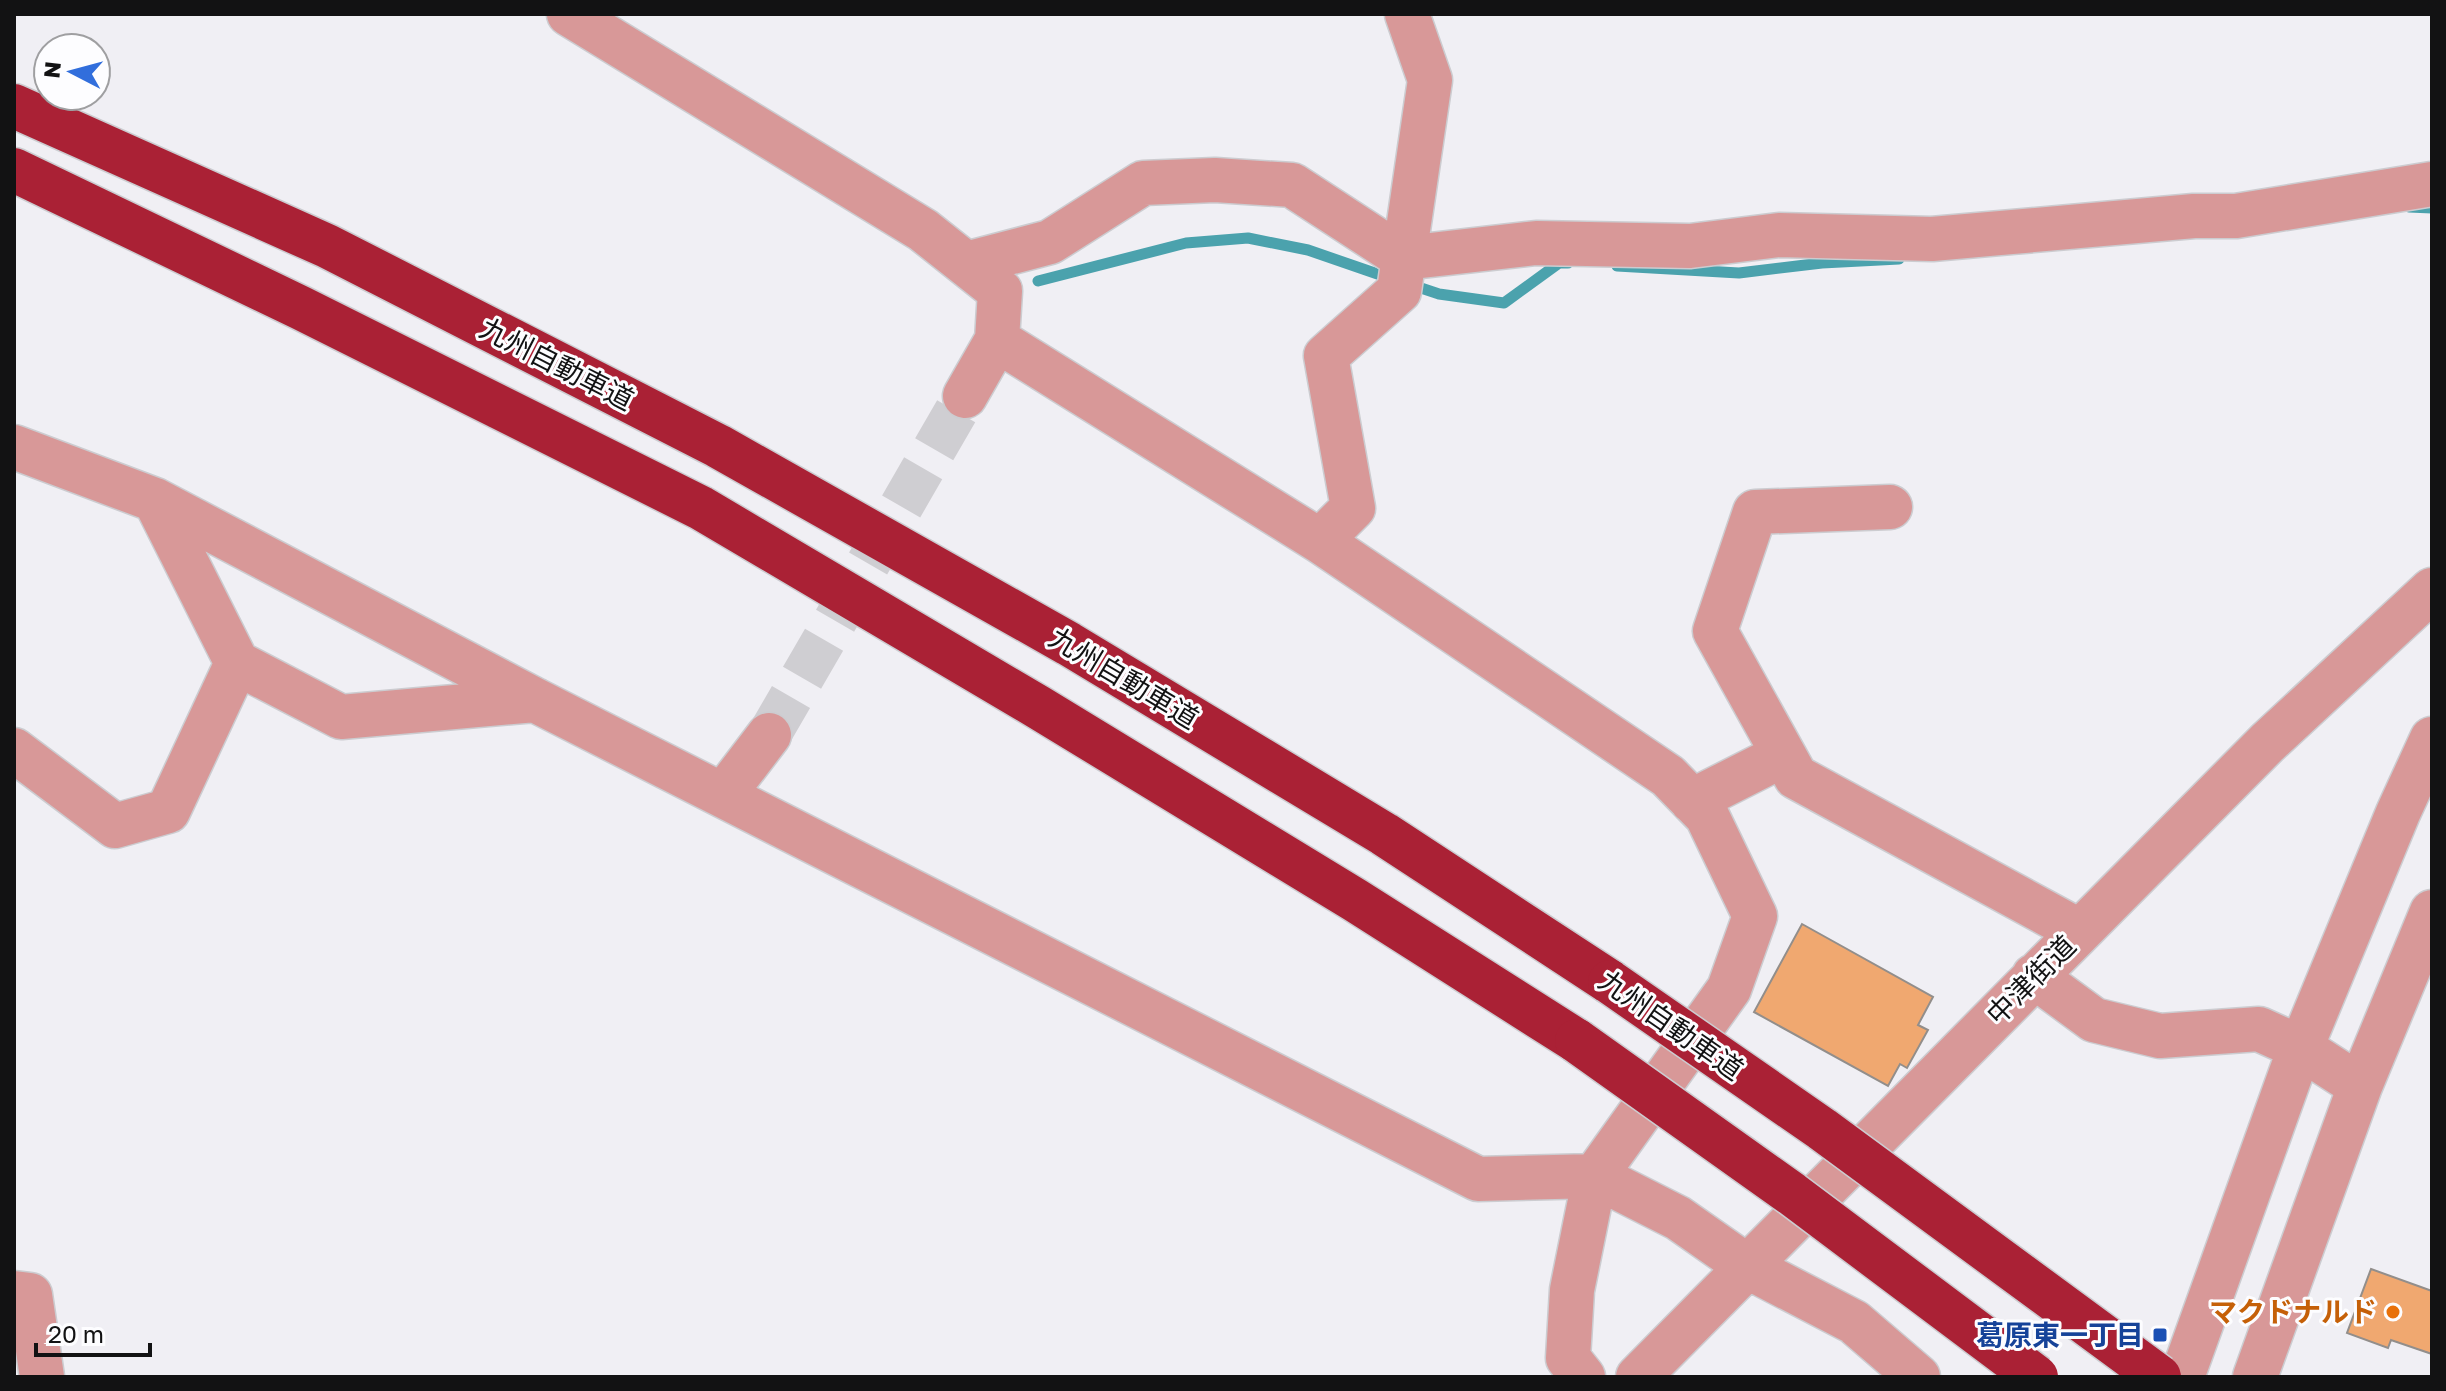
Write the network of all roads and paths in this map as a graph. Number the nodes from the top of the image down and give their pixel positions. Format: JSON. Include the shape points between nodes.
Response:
{"nodes":[{"id":1,"x":569,"y":14,"type":"edge"},
{"id":2,"x":1407,"y":14,"type":"edge"},
{"id":3,"x":14,"y":106,"type":"edge"},
{"id":4,"x":14,"y":170,"type":"edge"},
{"id":5,"x":2432,"y":184,"type":"edge"},
{"id":6,"x":1404,"y":258,"type":"junction"},
{"id":7,"x":966,"y":264,"type":"junction"},
{"id":8,"x":997,"y":340,"type":"junction"},
{"id":9,"x":965,"y":396,"type":"tunnel mouth"},
{"id":10,"x":14,"y":447,"type":"edge"},
{"id":11,"x":155,"y":500,"type":"junction"},
{"id":12,"x":1890,"y":507,"type":"dead end"},
{"id":13,"x":1320,"y":541,"type":"junction"},
{"id":14,"x":2432,"y":590,"type":"edge"},
{"id":15,"x":237,"y":663,"type":"junction"},
{"id":16,"x":535,"y":700,"type":"junction"},
{"id":17,"x":769,"y":735,"type":"tunnel mouth"},
{"id":18,"x":2432,"y":739,"type":"edge"},
{"id":19,"x":14,"y":750,"type":"edge"},
{"id":20,"x":1783,"y":755,"type":"junction"},
{"id":21,"x":724,"y":794,"type":"junction"},
{"id":22,"x":1692,"y":801,"type":"junction"},
{"id":23,"x":2432,"y":912,"type":"edge"},
{"id":24,"x":2079,"y":931,"type":"junction"},
{"id":25,"x":2034,"y":976,"type":"junction"},
{"id":26,"x":2301,"y":1048,"type":"junction"},
{"id":27,"x":2360,"y":1086,"type":"junction"},
{"id":28,"x":1595,"y":1176,"type":"junction"},
{"id":29,"x":1748,"y":1267,"type":"junction"},
{"id":30,"x":14,"y":1293,"type":"edge"},
{"id":31,"x":42,"y":1377,"type":"edge"},
{"id":32,"x":1583,"y":1377,"type":"edge"},
{"id":33,"x":1638,"y":1377,"type":"edge"},
{"id":34,"x":1918,"y":1377,"type":"edge"},
{"id":35,"x":2036,"y":1377,"type":"edge"},
{"id":36,"x":2159,"y":1377,"type":"edge"},
{"id":37,"x":2182,"y":1377,"type":"edge"},
{"id":38,"x":2255,"y":1377,"type":"edge"}],
"edges":[{"from":1,"to":7,"type":"street","via":[[923,230]]},
{"from":2,"to":6,"type":"street","via":[[1430,80]]},
{"from":3,"to":36,"type":"highway","name":"九州自動車道","bridge":true,"via":[[327,246],[718,446],[1096,661],[1384,834],[1610,982],[1822,1129]]},
{"from":4,"to":35,"type":"highway","bridge":true,"via":[[701,508],[1038,707],[1577,1041]]},
{"from":5,"to":6,"type":"street","via":[[2236,216],[1932,239],[1779,235],[1690,246],[1536,243]]},
{"from":6,"to":7,"type":"street","via":[[1292,185],[1215,180],[1143,183],[1050,242]]},
{"from":6,"to":13,"type":"street","via":[[1399,291],[1326,356],[1353,508]]},
{"from":7,"to":8,"type":"street","via":[[1000,291]]},
{"from":8,"to":9,"type":"street"},
{"from":8,"to":13,"type":"street"},
{"from":10,"to":11,"type":"street"},
{"from":11,"to":15,"type":"street"},
{"from":11,"to":16,"type":"street"},
{"from":12,"to":20,"type":"street","via":[[1755,512],[1715,631]]},
{"from":13,"to":22,"type":"street","via":[[1668,776]]},
{"from":14,"to":24,"type":"street","name":"中津街道","via":[[2267,743]]},
{"from":15,"to":16,"type":"street","via":[[341,717]]},
{"from":15,"to":19,"type":"street","via":[[168,811],[115,826]]},
{"from":16,"to":21,"type":"street"},
{"from":17,"to":21,"type":"street"},
{"from":18,"to":26,"type":"street"},
{"from":20,"to":22,"type":"street"},
{"from":20,"to":24,"type":"street","via":[[1796,777]]},
{"from":21,"to":28,"type":"street","via":[[1478,1179]]},
{"from":22,"to":28,"type":"street","via":[[1707,816],[1755,916],[1729,989]]},
{"from":23,"to":27,"type":"street"},
{"from":24,"to":25,"type":"street","name":"中津街道"},
{"from":25,"to":26,"type":"street","via":[[2094,1020],[2160,1036],[2259,1029]]},
{"from":25,"to":29,"type":"street","name":"中津街道"},
{"from":26,"to":27,"type":"street"},
{"from":26,"to":37,"type":"street"},
{"from":27,"to":38,"type":"street"},
{"from":28,"to":29,"type":"street","via":[[1678,1218]]},
{"from":28,"to":32,"type":"street","via":[[1572,1290],[1568,1358]]},
{"from":29,"to":33,"type":"street","name":"中津街道"},
{"from":29,"to":34,"type":"street","via":[[1854,1322]]},
{"from":30,"to":31,"type":"street","via":[[30,1295]]}]}
